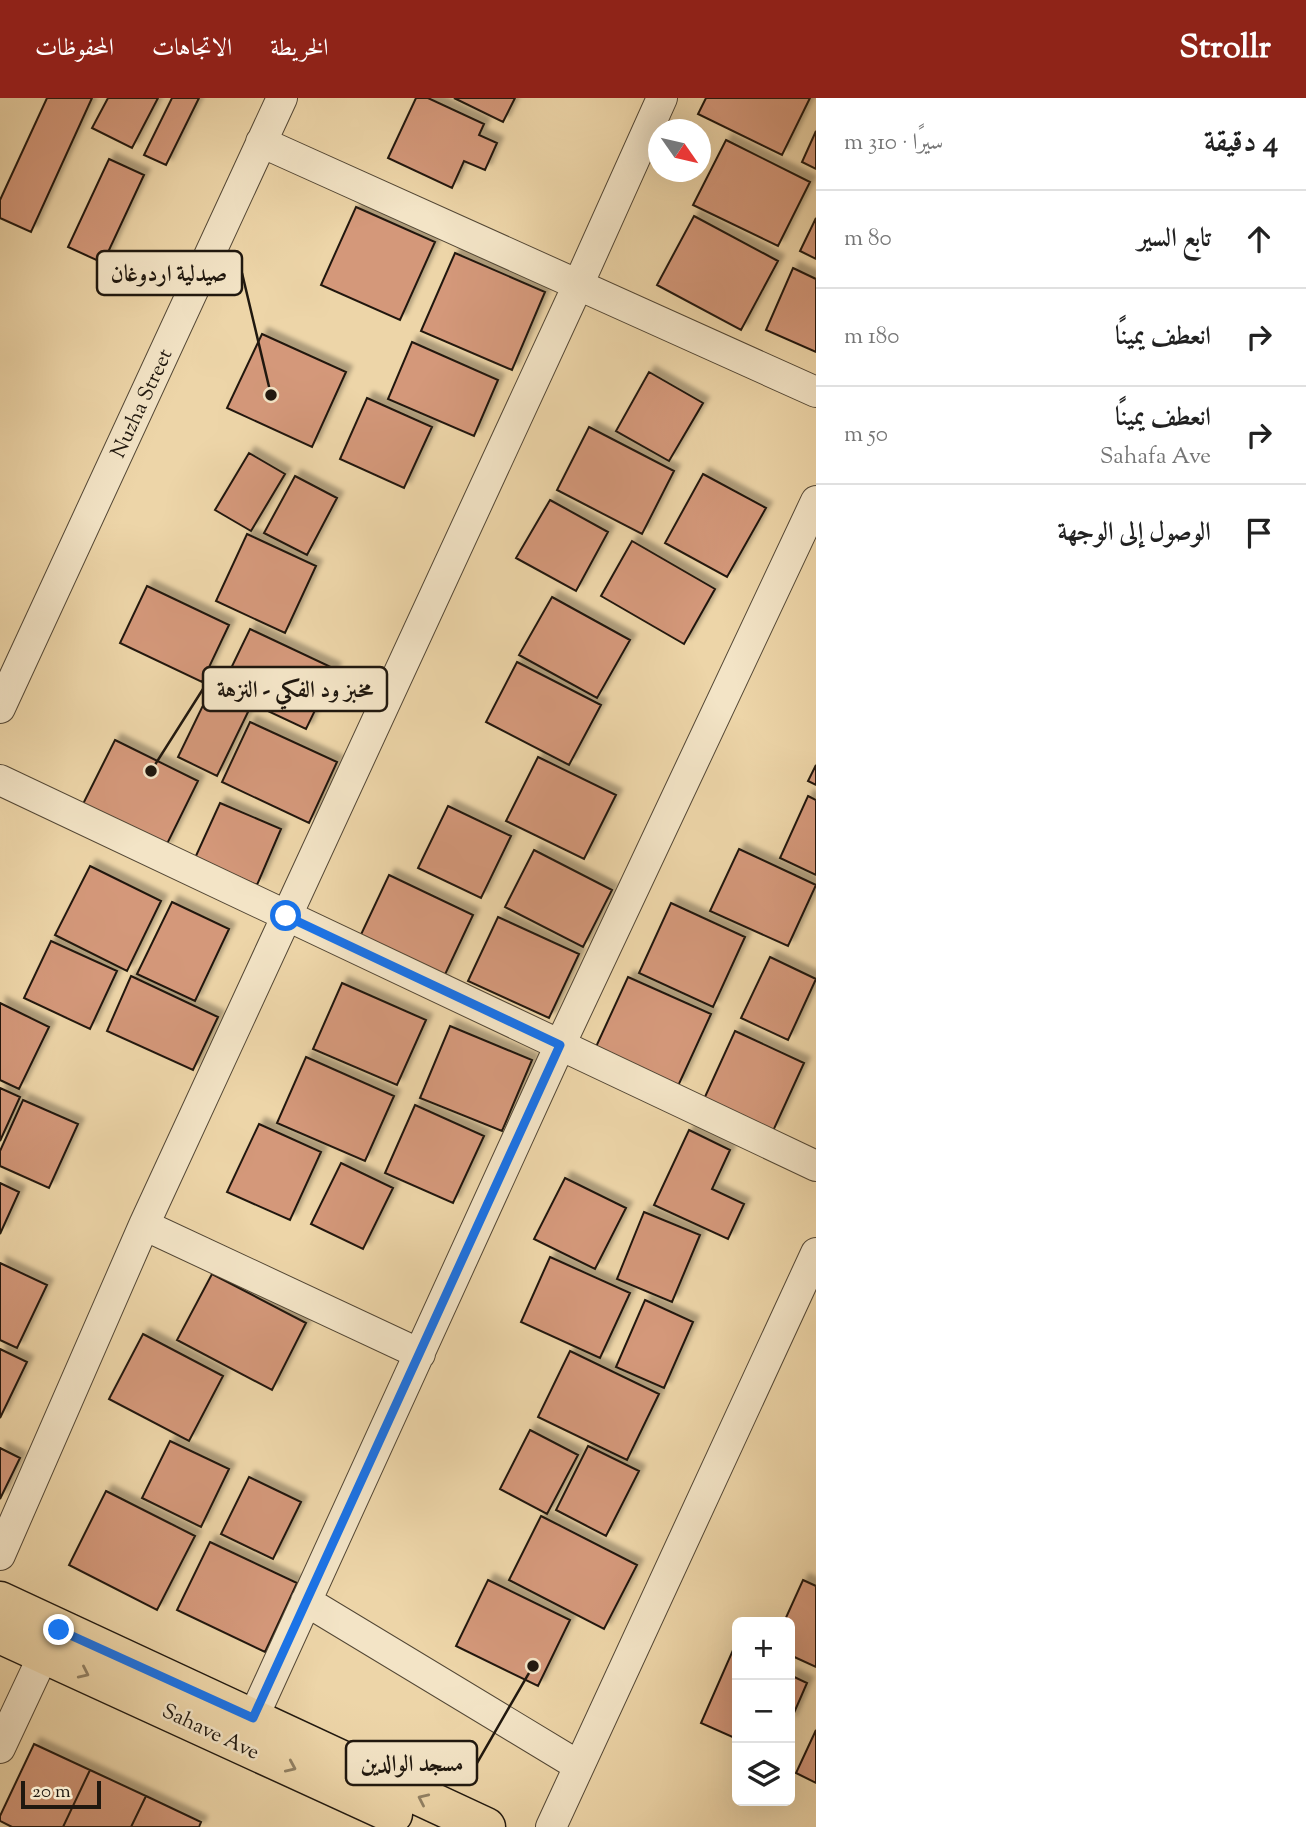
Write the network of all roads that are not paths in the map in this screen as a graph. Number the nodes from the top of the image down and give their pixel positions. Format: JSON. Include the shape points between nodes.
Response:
{"nodes":[{"id":1,"x":282,"y":98,"type":"edge"},
{"id":2,"x":662,"y":98,"type":"edge"},
{"id":3,"x":261,"y":142,"type":"junction"},
{"id":4,"x":578,"y":285,"type":"junction"},
{"id":5,"x":816,"y":391,"type":"edge"},
{"id":6,"x":816,"y":501,"type":"edge"},
{"id":7,"x":0,"y":709,"type":"edge"},
{"id":8,"x":0,"y":780,"type":"edge"},
{"id":9,"x":286,"y":916,"type":"junction"},
{"id":10,"x":560,"y":1045,"type":"junction"},
{"id":11,"x":816,"y":1166,"type":"edge"},
{"id":12,"x":144,"y":1225,"type":"junction"},
{"id":13,"x":816,"y":1253,"type":"edge"},
{"id":14,"x":420,"y":1354,"type":"junction"},
{"id":15,"x":0,"y":1555,"type":"edge"},
{"id":16,"x":0,"y":1601,"type":"edge"},
{"id":17,"x":306,"y":1601,"type":"junction"},
{"id":18,"x":0,"y":1634,"type":"edge"},
{"id":19,"x":44,"y":1654,"type":"junction"},
{"id":20,"x":253,"y":1718,"type":"junction"},
{"id":21,"x":0,"y":1748,"type":"edge"},
{"id":22,"x":579,"y":1766,"type":"junction"},
{"id":23,"x":422,"y":1827,"type":"edge"},
{"id":24,"x":486,"y":1827,"type":"edge"},
{"id":25,"x":551,"y":1827,"type":"edge"}],
"edges":[{"from":1,"to":3,"type":"street","name":"Nuzha Street"},
{"from":2,"to":4,"type":"street"},
{"from":3,"to":4,"type":"street"},
{"from":3,"to":7,"type":"street","name":"Nuzha Street"},
{"from":4,"to":5,"type":"street"},
{"from":4,"to":9,"type":"street"},
{"from":6,"to":10,"type":"street"},
{"from":8,"to":9,"type":"street"},
{"from":9,"to":10,"type":"street"},
{"from":9,"to":12,"type":"street"},
{"from":10,"to":11,"type":"street"},
{"from":10,"to":14,"type":"street"},
{"from":12,"to":14,"type":"street"},
{"from":12,"to":15,"type":"street"},
{"from":13,"to":22,"type":"street"},
{"from":14,"to":17,"type":"street"},
{"from":16,"to":20,"type":"main road"},
{"from":17,"to":20,"type":"street"},
{"from":17,"to":22,"type":"street"},
{"from":18,"to":19,"type":"main road","name":"Sahave Ave"},
{"from":19,"to":21,"type":"street"},
{"from":19,"to":23,"type":"main road","name":"Sahave Ave","one_way":true},
{"from":24,"to":20,"type":"main road","one_way":true},
{"from":22,"to":25,"type":"street"}]}
